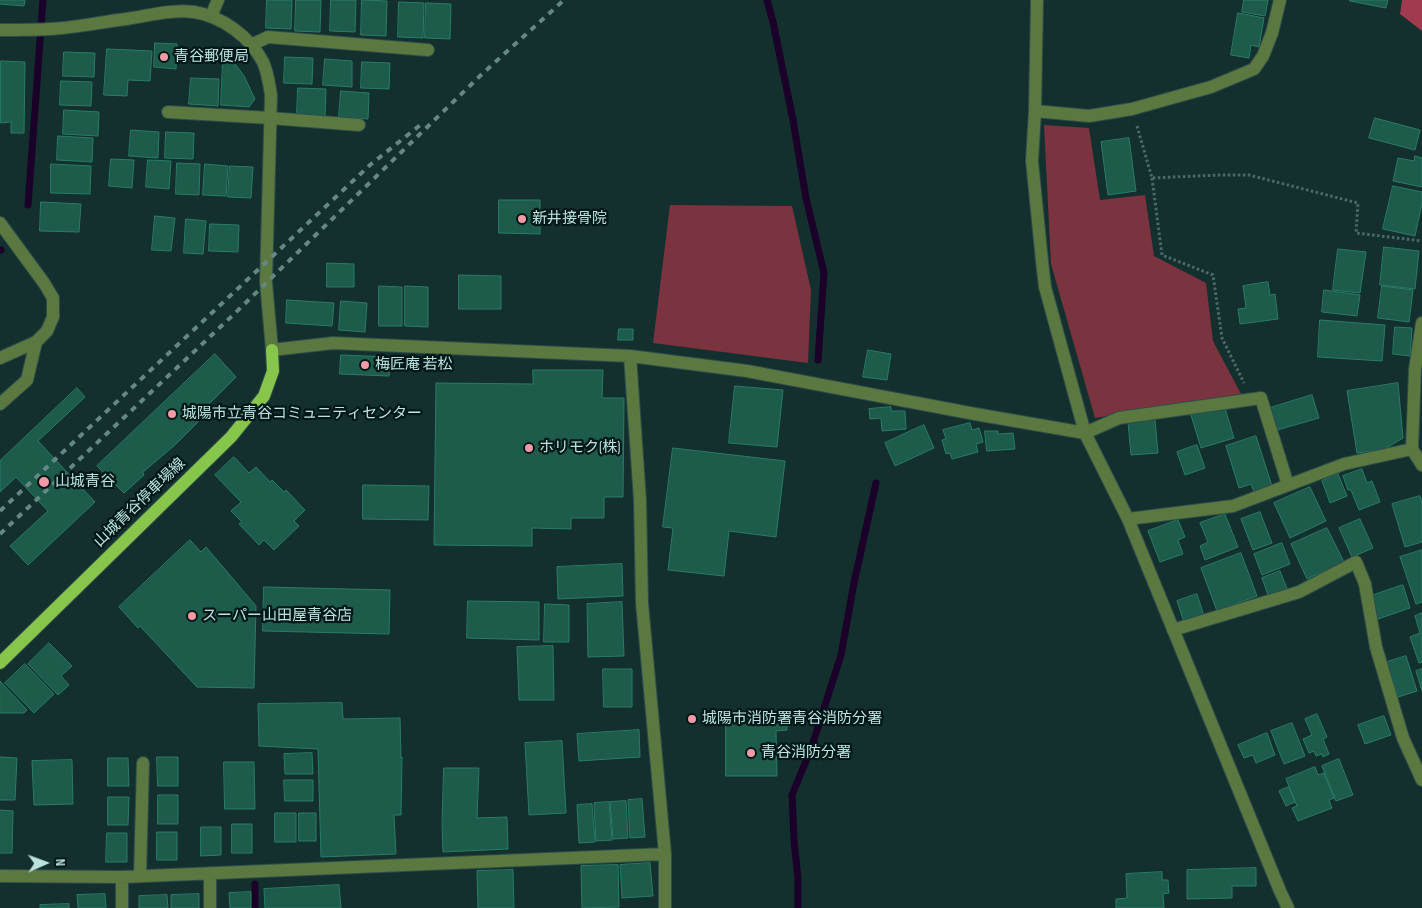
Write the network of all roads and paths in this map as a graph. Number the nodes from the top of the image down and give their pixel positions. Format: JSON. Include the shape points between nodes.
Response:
{"nodes":[{"id":1,"x":218,"y":0,"type":"edge"},
{"id":2,"x":1037,"y":0,"type":"edge"},
{"id":3,"x":1280,"y":0,"type":"edge"},
{"id":4,"x":211,"y":16,"type":"junction"},
{"id":5,"x":0,"y":30,"type":"edge"},
{"id":6,"x":251,"y":45,"type":"junction"},
{"id":7,"x":428,"y":50,"type":"dead end"},
{"id":8,"x":1132,"y":109,"type":"junction"},
{"id":9,"x":1035,"y":111,"type":"junction"},
{"id":10,"x":168,"y":112,"type":"dead end"},
{"id":11,"x":270,"y":118,"type":"junction"},
{"id":12,"x":359,"y":124,"type":"dead end"},
{"id":13,"x":1152,"y":178,"type":"junction"},
{"id":14,"x":0,"y":223,"type":"edge"},
{"id":15,"x":1422,"y":241,"type":"edge"},
{"id":16,"x":1422,"y":323,"type":"edge"},
{"id":17,"x":36,"y":342,"type":"junction"},
{"id":18,"x":272,"y":350,"type":"junction"},
{"id":19,"x":630,"y":356,"type":"junction"},
{"id":20,"x":0,"y":358,"type":"edge"},
{"id":21,"x":1252,"y":400,"type":"junction"},
{"id":22,"x":0,"y":404,"type":"edge"},
{"id":23,"x":1085,"y":433,"type":"junction"},
{"id":24,"x":1412,"y":449,"type":"junction"},
{"id":25,"x":1422,"y":465,"type":"edge"},
{"id":26,"x":1288,"y":485,"type":"junction"},
{"id":27,"x":1128,"y":519,"type":"junction"},
{"id":28,"x":1173,"y":630,"type":"junction"},
{"id":29,"x":0,"y":663,"type":"edge"},
{"id":30,"x":144,"y":763,"type":"dead end"},
{"id":31,"x":1422,"y":780,"type":"edge"},
{"id":32,"x":665,"y":854,"type":"junction"},
{"id":33,"x":210,"y":873,"type":"junction"},
{"id":34,"x":0,"y":876,"type":"edge"},
{"id":35,"x":140,"y":876,"type":"junction"},
{"id":36,"x":122,"y":877,"type":"junction"},
{"id":37,"x":122,"y":908,"type":"edge"},
{"id":38,"x":210,"y":908,"type":"edge"},
{"id":39,"x":665,"y":908,"type":"edge"},
{"id":40,"x":1288,"y":908,"type":"edge"}],
"edges":[{"from":1,"to":4,"type":"street"},
{"from":2,"to":9,"type":"street"},
{"from":3,"to":8,"type":"street","via":[[1269,41],[1254,69],[1212,87]]},
{"from":4,"to":5,"type":"street","via":[[183,12],[52,29]]},
{"from":4,"to":6,"type":"street","via":[[242,34]]},
{"from":6,"to":7,"type":"street","via":[[268,37]]},
{"from":6,"to":11,"type":"street","via":[[269,78]]},
{"from":8,"to":9,"type":"street","via":[[1089,116]]},
{"from":8,"to":13,"type":"path"},
{"from":9,"to":23,"type":"street","via":[[1032,161],[1045,286]]},
{"from":10,"to":11,"type":"street"},
{"from":11,"to":12,"type":"street"},
{"from":11,"to":18,"type":"street","via":[[266,282]]},
{"from":13,"to":15,"type":"path","via":[[1249,175],[1358,203],[1356,233]]},
{"from":13,"to":21,"type":"path","via":[[1162,255],[1214,275],[1222,338]]},
{"from":14,"to":17,"type":"street","via":[[53,298],[53,317]]},
{"from":16,"to":24,"type":"street","via":[[1415,369]]},
{"from":17,"to":20,"type":"street"},
{"from":17,"to":22,"type":"street","via":[[27,380]]},
{"from":18,"to":19,"type":"street","via":[[332,343]]},
{"from":18,"to":29,"type":"main road","name":"山城青谷停車場線","via":[[273,371],[264,396],[231,437]]},
{"from":19,"to":23,"type":"street","via":[[748,371]]},
{"from":19,"to":32,"type":"street","via":[[640,500],[642,602]]},
{"from":21,"to":23,"type":"street","via":[[1120,418]]},
{"from":21,"to":26,"type":"street","via":[[1261,398]]},
{"from":23,"to":27,"type":"street"},
{"from":24,"to":25,"type":"street"},
{"from":24,"to":26,"type":"street","via":[[1344,464]]},
{"from":26,"to":27,"type":"street","via":[[1233,506]]},
{"from":27,"to":28,"type":"street"},
{"from":28,"to":31,"type":"street","via":[[1300,592],[1356,562],[1364,584],[1376,647],[1403,738]]},
{"from":28,"to":40,"type":"street"},
{"from":30,"to":35,"type":"street"},
{"from":32,"to":33,"type":"street"},
{"from":32,"to":39,"type":"street"},
{"from":33,"to":35,"type":"street"},
{"from":33,"to":38,"type":"street"},
{"from":34,"to":36,"type":"street"},
{"from":35,"to":36,"type":"street"},
{"from":36,"to":37,"type":"street"}]}
